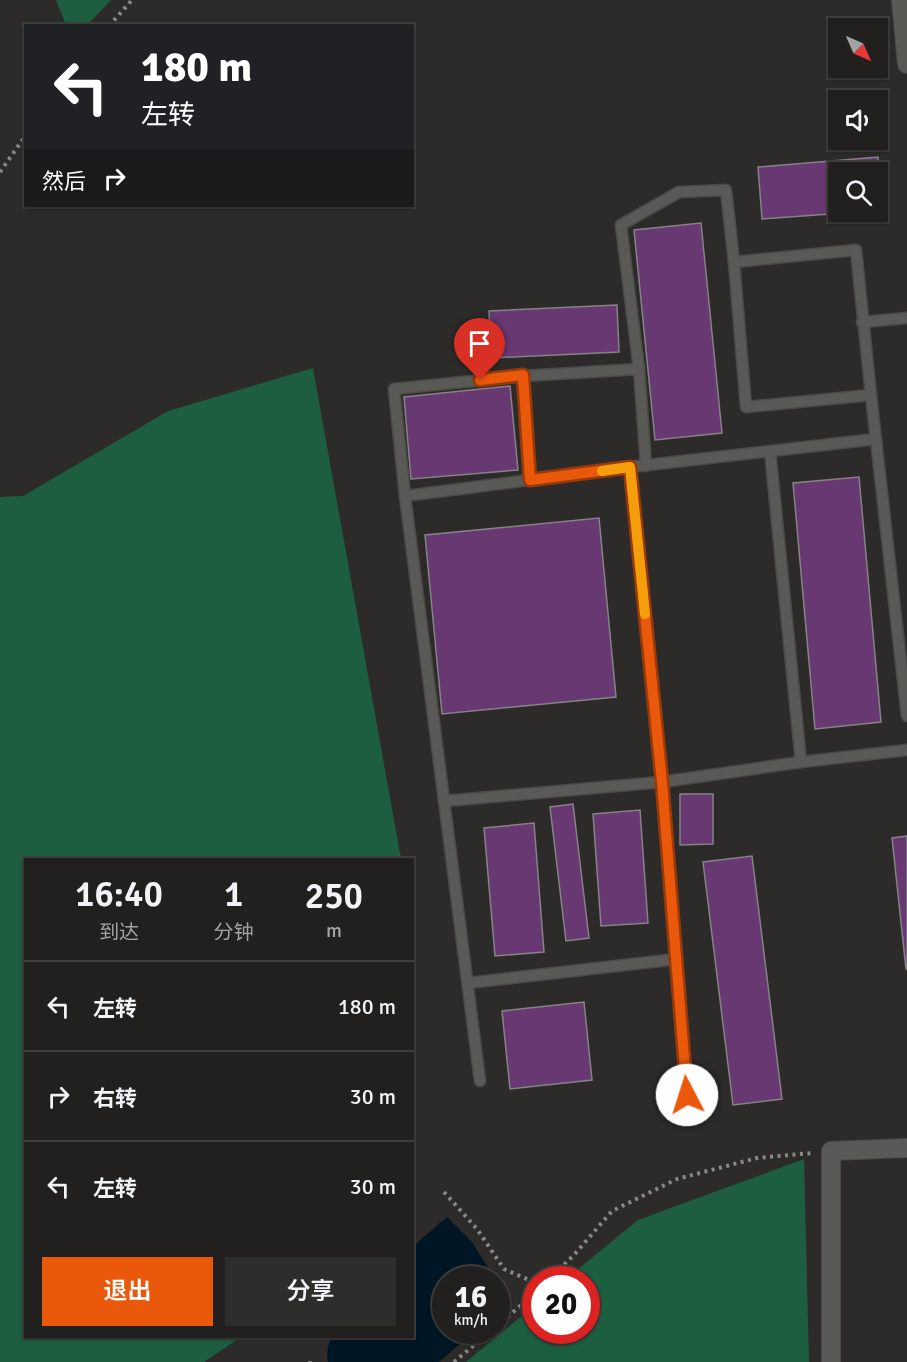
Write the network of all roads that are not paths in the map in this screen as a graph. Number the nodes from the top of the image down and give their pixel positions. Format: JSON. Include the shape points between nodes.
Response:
{"nodes":[{"id":1,"x":901,"y":0,"type":"edge"},
{"id":2,"x":907,"y":64,"type":"edge"},
{"id":3,"x":734,"y":262,"type":"junction"},
{"id":4,"x":907,"y":318,"type":"edge"},
{"id":5,"x":862,"y":322,"type":"junction"},
{"id":6,"x":639,"y":369,"type":"junction"},
{"id":7,"x":523,"y":375,"type":"junction"},
{"id":8,"x":871,"y":395,"type":"junction"},
{"id":9,"x":876,"y":439,"type":"junction"},
{"id":10,"x":770,"y":451,"type":"junction"},
{"id":11,"x":646,"y":466,"type":"junction"},
{"id":12,"x":630,"y":467,"type":"junction"},
{"id":13,"x":530,"y":480,"type":"junction"},
{"id":14,"x":405,"y":496,"type":"junction"},
{"id":15,"x":907,"y":716,"type":"edge"},
{"id":16,"x":907,"y":750,"type":"edge"},
{"id":17,"x":801,"y":762,"type":"junction"},
{"id":18,"x":662,"y":782,"type":"junction"},
{"id":19,"x":445,"y":801,"type":"junction"},
{"id":20,"x":676,"y":959,"type":"junction"},
{"id":21,"x":468,"y":983,"type":"junction"},
{"id":22,"x":480,"y":1080,"type":"dead end"},
{"id":23,"x":687,"y":1095,"type":"dead end"},
{"id":24,"x":907,"y":1148,"type":"edge"},
{"id":25,"x":831,"y":1362,"type":"edge"}],
"edges":[{"from":1,"to":2,"type":"street"},
{"from":3,"to":5,"type":"lane","via":[[856,250]]},
{"from":3,"to":6,"type":"lane","via":[[726,190],[680,192],[621,225]]},
{"from":3,"to":8,"type":"lane","via":[[746,406]]},
{"from":4,"to":5,"type":"lane"},
{"from":5,"to":8,"type":"lane"},
{"from":6,"to":7,"type":"lane"},
{"from":6,"to":11,"type":"lane"},
{"from":7,"to":13,"type":"lane"},
{"from":7,"to":14,"type":"lane","via":[[394,389]]},
{"from":8,"to":9,"type":"lane"},
{"from":9,"to":10,"type":"lane"},
{"from":9,"to":15,"type":"lane"},
{"from":10,"to":11,"type":"lane"},
{"from":10,"to":17,"type":"lane"},
{"from":11,"to":12,"type":"lane"},
{"from":12,"to":13,"type":"lane"},
{"from":12,"to":18,"type":"lane"},
{"from":13,"to":14,"type":"lane"},
{"from":14,"to":19,"type":"lane"},
{"from":16,"to":17,"type":"lane"},
{"from":17,"to":18,"type":"lane"},
{"from":18,"to":19,"type":"lane"},
{"from":18,"to":20,"type":"lane"},
{"from":19,"to":21,"type":"lane"},
{"from":20,"to":21,"type":"lane"},
{"from":20,"to":23,"type":"lane"},
{"from":21,"to":22,"type":"lane"},
{"from":24,"to":25,"type":"street","via":[[831,1151]]}]}
